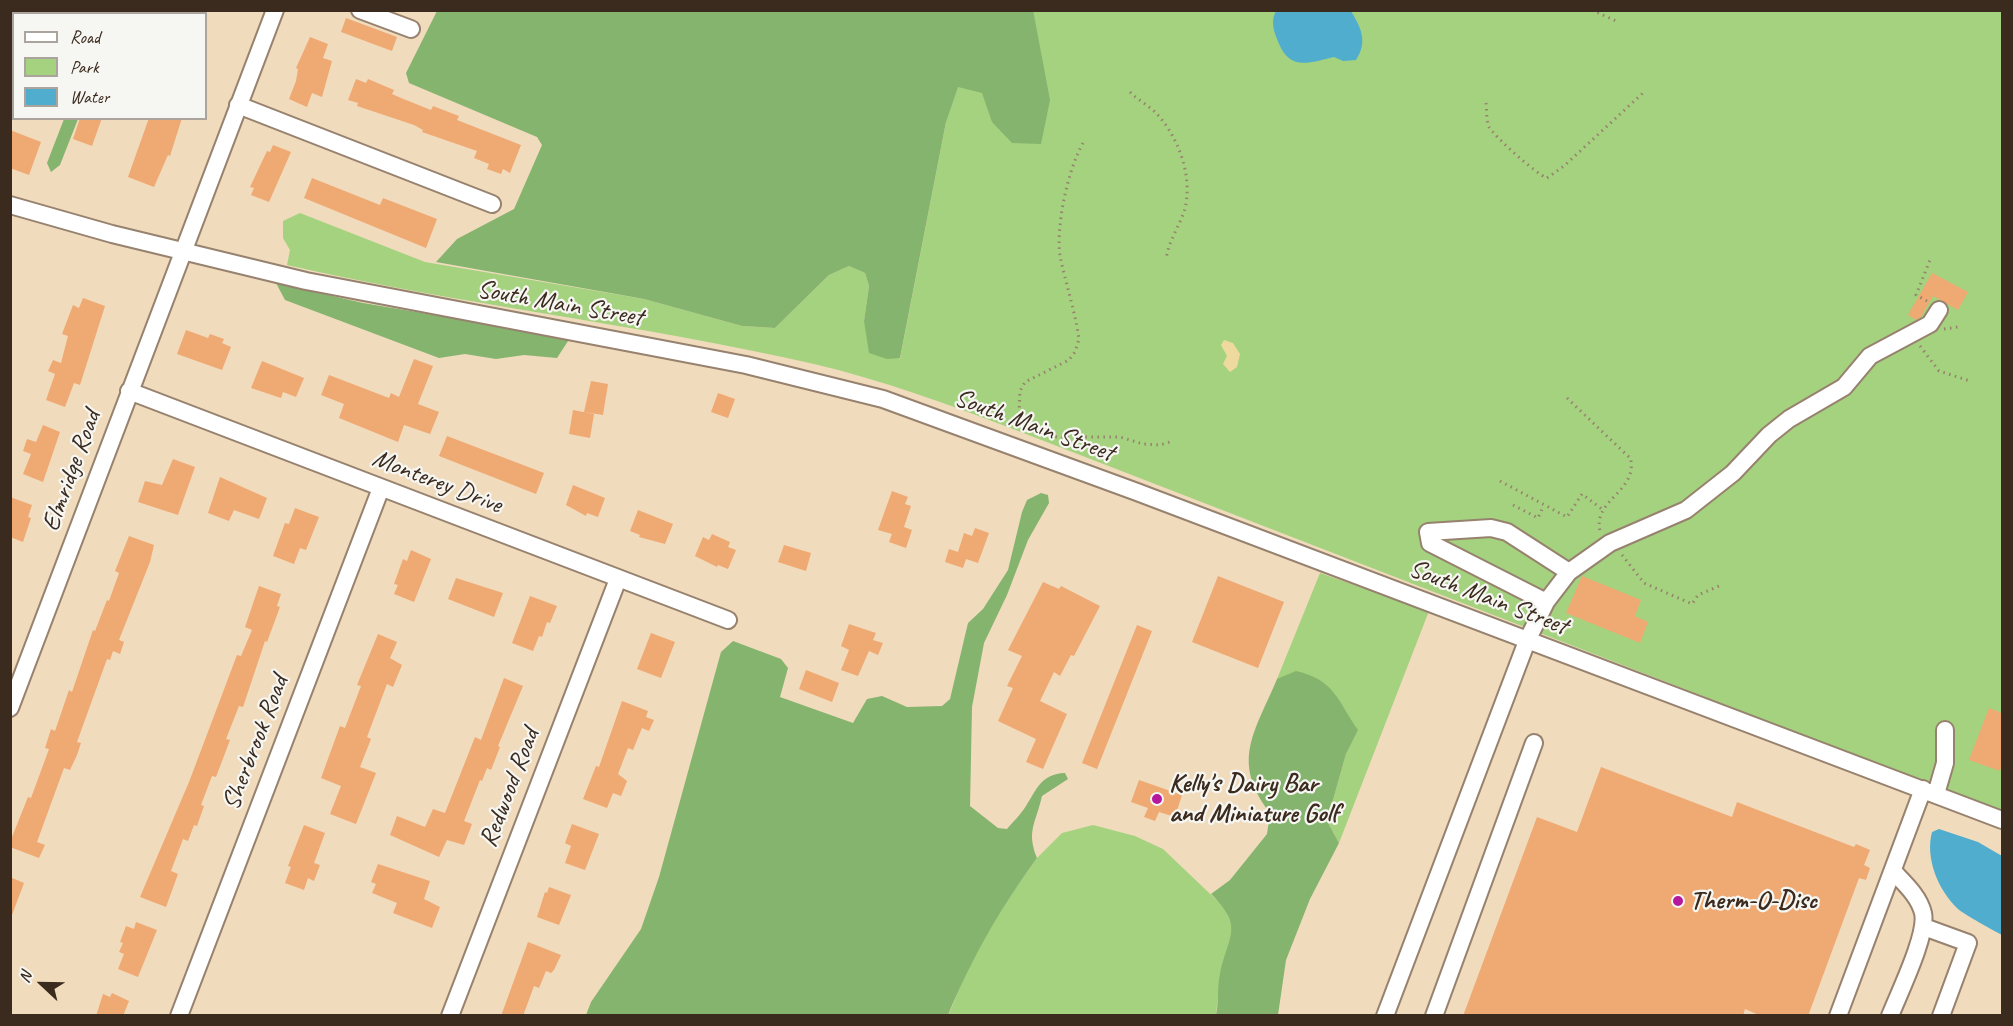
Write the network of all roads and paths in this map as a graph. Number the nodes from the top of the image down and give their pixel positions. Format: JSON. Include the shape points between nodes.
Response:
{"nodes":[{"id":1,"x":275,"y":10,"type":"edge"},
{"id":2,"x":360,"y":10,"type":"edge"},
{"id":3,"x":1592,"y":10,"type":"edge"},
{"id":4,"x":1616,"y":21,"type":"dead end"},
{"id":5,"x":411,"y":29,"type":"dead end"},
{"id":6,"x":1130,"y":92,"type":"dead end"},
{"id":7,"x":1644,"y":92,"type":"dead end"},
{"id":8,"x":1486,"y":103,"type":"dead end"},
{"id":9,"x":238,"y":105,"type":"junction"},
{"id":10,"x":1083,"y":143,"type":"dead end"},
{"id":11,"x":492,"y":204,"type":"dead end"},
{"id":12,"x":10,"y":205,"type":"edge"},
{"id":13,"x":182,"y":252,"type":"junction"},
{"id":14,"x":1166,"y":260,"type":"dead end"},
{"id":15,"x":1930,"y":260,"type":"dead end"},
{"id":16,"x":1935,"y":307,"type":"joint"},
{"id":17,"x":1918,"y":344,"type":"dead end"},
{"id":18,"x":1970,"y":381,"type":"dead end"},
{"id":19,"x":129,"y":391,"type":"junction"},
{"id":20,"x":1567,"y":398,"type":"dead end"},
{"id":21,"x":1173,"y":441,"type":"dead end"},
{"id":22,"x":1500,"y":481,"type":"dead end"},
{"id":23,"x":381,"y":488,"type":"junction"},
{"id":24,"x":1513,"y":505,"type":"dead end"},
{"id":25,"x":1544,"y":507,"type":"junction"},
{"id":26,"x":1603,"y":510,"type":"junction"},
{"id":27,"x":1601,"y":535,"type":"dead end"},
{"id":28,"x":1620,"y":553,"type":"dead end"},
{"id":29,"x":1569,"y":572,"type":"junction"},
{"id":30,"x":618,"y":579,"type":"junction"},
{"id":31,"x":1719,"y":586,"type":"dead end"},
{"id":32,"x":1546,"y":602,"type":"junction"},
{"id":33,"x":728,"y":620,"type":"dead end"},
{"id":34,"x":1527,"y":640,"type":"junction"},
{"id":35,"x":10,"y":708,"type":"edge"},
{"id":36,"x":1946,"y":730,"type":"dead end"},
{"id":37,"x":1534,"y":743,"type":"dead end"},
{"id":38,"x":1930,"y":792,"type":"junction"},
{"id":39,"x":2002,"y":820,"type":"edge"},
{"id":40,"x":1893,"y":871,"type":"junction"},
{"id":41,"x":1924,"y":927,"type":"junction"},
{"id":42,"x":179,"y":1016,"type":"edge"},
{"id":43,"x":450,"y":1016,"type":"edge"},
{"id":44,"x":1385,"y":1016,"type":"edge"},
{"id":45,"x":1434,"y":1016,"type":"edge"},
{"id":46,"x":1838,"y":1016,"type":"edge"},
{"id":47,"x":1890,"y":1016,"type":"edge"},
{"id":48,"x":1941,"y":1016,"type":"edge"}],
"edges":[{"from":1,"to":9,"type":"street","name":"Elmridge Road"},
{"from":2,"to":5,"type":"street"},
{"from":3,"to":4,"type":"path"},
{"from":6,"to":14,"type":"path","via":[[1157,114],[1176,140],[1185,165],[1185,205]]},
{"from":7,"to":8,"type":"path","via":[[1547,178],[1529,167],[1493,132]]},
{"from":9,"to":11,"type":"street"},
{"from":9,"to":13,"type":"street","name":"Elmridge Road"},
{"from":10,"to":21,"type":"path","via":[[1068,185],[1060,249],[1077,324],[1077,345],[1062,365],[1024,382],[1018,413],[1029,430],[1042,435],[1120,437],[1160,445]]},
{"from":12,"to":13,"type":"street","name":"South Main Street"},
{"from":13,"to":19,"type":"street","name":"Elmridge Road"},
{"from":13,"to":34,"type":"street","name":"South Main Street","via":[[387,299],[746,365],[883,399]]},
{"from":15,"to":16,"type":"path","via":[[1916,295]]},
{"from":16,"to":29,"type":"street","via":[[1930,324],[1870,356],[1844,387],[1789,419],[1733,473],[1686,510],[1610,543]]},
{"from":17,"to":18,"type":"path","via":[[1939,371]]},
{"from":19,"to":23,"type":"street","name":"Monterey Drive"},
{"from":19,"to":35,"type":"street","name":"Elmridge Road"},
{"from":20,"to":26,"type":"path","via":[[1631,459],[1627,479]]},
{"from":22,"to":25,"type":"path"},
{"from":23,"to":30,"type":"street","name":"Monterey Drive"},
{"from":23,"to":42,"type":"street","name":"Sherbrook Road"},
{"from":24,"to":25,"type":"path","via":[[1538,518]]},
{"from":25,"to":26,"type":"path","via":[[1567,517],[1582,494]]},
{"from":26,"to":27,"type":"path","via":[[1598,528]]},
{"from":28,"to":31,"type":"path","via":[[1644,583],[1692,604],[1698,595]]},
{"from":29,"to":32,"type":"street"},
{"from":29,"to":32,"type":"street","via":[[1507,532],[1491,528],[1428,532],[1430,543]]},
{"from":30,"to":33,"type":"street","name":"Monterey Drive"},
{"from":30,"to":43,"type":"street","name":"Redwood Road"},
{"from":32,"to":34,"type":"street"},
{"from":34,"to":38,"type":"street","name":"South Main Street"},
{"from":34,"to":44,"type":"street"},
{"from":36,"to":38,"type":"street","via":[[1945,763]]},
{"from":37,"to":45,"type":"street"},
{"from":38,"to":39,"type":"street","name":"South Main Street"},
{"from":38,"to":40,"type":"street"},
{"from":40,"to":41,"type":"street","via":[[1923,911]]},
{"from":40,"to":46,"type":"street"},
{"from":41,"to":47,"type":"street"},
{"from":41,"to":48,"type":"street","via":[[1968,943]]}]}
